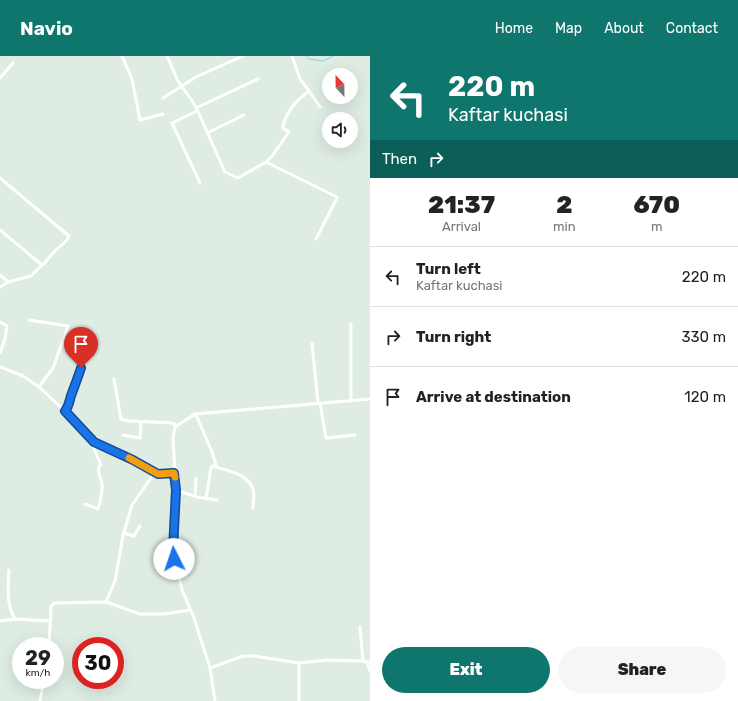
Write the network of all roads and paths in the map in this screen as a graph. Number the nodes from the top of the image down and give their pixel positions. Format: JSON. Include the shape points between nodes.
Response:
{"nodes":[{"id":1,"x":122,"y":56,"type":"edge"},
{"id":2,"x":167,"y":56,"type":"edge"},
{"id":3,"x":243,"y":56,"type":"edge"},
{"id":4,"x":292,"y":56,"type":"edge"},
{"id":5,"x":13,"y":63,"type":"dead end"},
{"id":6,"x":0,"y":78,"type":"edge"},
{"id":7,"x":258,"y":79,"type":"dead end"},
{"id":8,"x":181,"y":85,"type":"junction"},
{"id":9,"x":309,"y":91,"type":"junction"},
{"id":10,"x":163,"y":98,"type":"dead end"},
{"id":11,"x":320,"y":107,"type":"dead end"},
{"id":12,"x":197,"y":110,"type":"junction"},
{"id":13,"x":163,"y":114,"type":"dead end"},
{"id":14,"x":244,"y":115,"type":"dead end"},
{"id":15,"x":208,"y":133,"type":"junction"},
{"id":16,"x":266,"y":162,"type":"junction"},
{"id":17,"x":0,"y":178,"type":"edge"},
{"id":18,"x":200,"y":183,"type":"dead end"},
{"id":19,"x":0,"y":230,"type":"edge"},
{"id":20,"x":316,"y":239,"type":"dead end"},
{"id":21,"x":42,"y":265,"type":"junction"},
{"id":22,"x":0,"y":275,"type":"edge"},
{"id":23,"x":8,"y":282,"type":"junction"},
{"id":24,"x":0,"y":287,"type":"edge"},
{"id":25,"x":29,"y":320,"type":"dead end"},
{"id":26,"x":0,"y":322,"type":"edge"},
{"id":27,"x":350,"y":324,"type":"dead end"},
{"id":28,"x":312,"y":342,"type":"dead end"},
{"id":29,"x":0,"y":353,"type":"edge"},
{"id":30,"x":0,"y":367,"type":"edge"},
{"id":31,"x":81,"y":368,"type":"dead end"},
{"id":32,"x":114,"y":379,"type":"dead end"},
{"id":33,"x":39,"y":387,"type":"junction"},
{"id":34,"x":370,"y":399,"type":"edge"},
{"id":35,"x":351,"y":401,"type":"junction"},
{"id":36,"x":319,"y":403,"type":"junction"},
{"id":37,"x":65,"y":411,"type":"junction"},
{"id":38,"x":194,"y":414,"type":"junction"},
{"id":39,"x":141,"y":422,"type":"junction"},
{"id":40,"x":175,"y":427,"type":"junction"},
{"id":41,"x":123,"y":435,"type":"dead end"},
{"id":42,"x":355,"y":435,"type":"dead end"},
{"id":43,"x":94,"y":442,"type":"junction"},
{"id":44,"x":215,"y":467,"type":"junction"},
{"id":45,"x":155,"y":472,"type":"junction"},
{"id":46,"x":174,"y":473,"type":"junction"},
{"id":47,"x":196,"y":478,"type":"dead end"},
{"id":48,"x":176,"y":490,"type":"junction"},
{"id":49,"x":195,"y":496,"type":"junction"},
{"id":50,"x":206,"y":499,"type":"junction"},
{"id":51,"x":217,"y":500,"type":"dead end"},
{"id":52,"x":85,"y":504,"type":"dead end"},
{"id":53,"x":253,"y":508,"type":"dead end"},
{"id":54,"x":140,"y":526,"type":"dead end"},
{"id":55,"x":124,"y":533,"type":"junction"},
{"id":56,"x":9,"y":570,"type":"dead end"},
{"id":57,"x":106,"y":602,"type":"junction"},
{"id":58,"x":190,"y":610,"type":"junction"},
{"id":59,"x":15,"y":619,"type":"junction"},
{"id":60,"x":0,"y":621,"type":"edge"},
{"id":61,"x":51,"y":621,"type":"junction"},
{"id":62,"x":360,"y":627,"type":"dead end"},
{"id":63,"x":50,"y":637,"type":"edge"},
{"id":64,"x":367,"y":662,"type":"edge"},
{"id":65,"x":299,"y":663,"type":"junction"},
{"id":66,"x":210,"y":668,"type":"junction"},
{"id":67,"x":370,"y":671,"type":"edge"},
{"id":68,"x":42,"y":689,"type":"edge"},
{"id":69,"x":40,"y":701,"type":"edge"},
{"id":70,"x":215,"y":701,"type":"edge"},
{"id":71,"x":299,"y":701,"type":"edge"}],
"edges":[{"from":1,"to":13,"type":"street","via":[[132,80],[140,120]]},
{"from":2,"to":8,"type":"street"},
{"from":3,"to":8,"type":"street"},
{"from":4,"to":9,"type":"street","via":[[300,79]]},
{"from":5,"to":6,"type":"street"},
{"from":7,"to":12,"type":"street"},
{"from":8,"to":10,"type":"street"},
{"from":8,"to":12,"type":"street"},
{"from":9,"to":11,"type":"street"},
{"from":9,"to":16,"type":"street","via":[[290,109],[283,126],[288,134]]},
{"from":12,"to":15,"type":"street"},
{"from":12,"to":18,"type":"street","via":[[172,123]]},
{"from":14,"to":15,"type":"street"},
{"from":15,"to":16,"type":"street","via":[[225,172],[238,178]]},
{"from":16,"to":20,"type":"street","via":[[337,197]]},
{"from":17,"to":21,"type":"street","via":[[69,236]]},
{"from":19,"to":21,"type":"street"},
{"from":21,"to":23,"type":"street","via":[[31,276]]},
{"from":22,"to":23,"type":"street"},
{"from":23,"to":24,"type":"street"},
{"from":25,"to":33,"type":"street","via":[[68,326],[53,368]]},
{"from":26,"to":29,"type":"street","via":[[7,326]]},
{"from":27,"to":35,"type":"street"},
{"from":28,"to":36,"type":"street"},
{"from":30,"to":33,"type":"street","via":[[23,376]]},
{"from":31,"to":37,"type":"street","via":[[70,405]]},
{"from":32,"to":39,"type":"street","via":[[122,419]]},
{"from":33,"to":37,"type":"street"},
{"from":34,"to":35,"type":"street"},
{"from":35,"to":36,"type":"street"},
{"from":36,"to":38,"type":"street"},
{"from":36,"to":42,"type":"street","via":[[326,438]]},
{"from":37,"to":43,"type":"street"},
{"from":38,"to":40,"type":"street"},
{"from":38,"to":44,"type":"street","via":[[212,452]]},
{"from":39,"to":40,"type":"street","via":[[172,423]]},
{"from":39,"to":41,"type":"street","via":[[140,438]]},
{"from":40,"to":46,"type":"street"},
{"from":43,"to":45,"type":"street"},
{"from":43,"to":52,"type":"street","via":[[94,449],[102,467],[99,466],[98,471],[102,492],[98,509]]},
{"from":44,"to":50,"type":"street","via":[[212,467]]},
{"from":44,"to":53,"type":"street","via":[[239,474],[247,481],[254,490]]},
{"from":45,"to":46,"type":"street"},
{"from":45,"to":55,"type":"street","via":[[132,505]]},
{"from":46,"to":48,"type":"street"},
{"from":47,"to":49,"type":"street"},
{"from":48,"to":49,"type":"street"},
{"from":48,"to":58,"type":"street","via":[[173,550],[182,590]]},
{"from":49,"to":50,"type":"street"},
{"from":50,"to":51,"type":"street"},
{"from":54,"to":55,"type":"street","via":[[134,536]]},
{"from":55,"to":57,"type":"street","via":[[115,581]]},
{"from":56,"to":59,"type":"street","via":[[8,594],[10,610]]},
{"from":57,"to":58,"type":"street","via":[[140,614]]},
{"from":57,"to":61,"type":"street","via":[[56,603],[51,607]]},
{"from":58,"to":66,"type":"street"},
{"from":59,"to":60,"type":"street"},
{"from":59,"to":61,"type":"street"},
{"from":61,"to":63,"type":"street"},
{"from":62,"to":64,"type":"street"},
{"from":64,"to":65,"type":"street","via":[[328,660]]},
{"from":64,"to":67,"type":"street"},
{"from":65,"to":66,"type":"street","via":[[243,656]]},
{"from":65,"to":71,"type":"street"},
{"from":66,"to":70,"type":"street"},
{"from":68,"to":69,"type":"street"}]}
